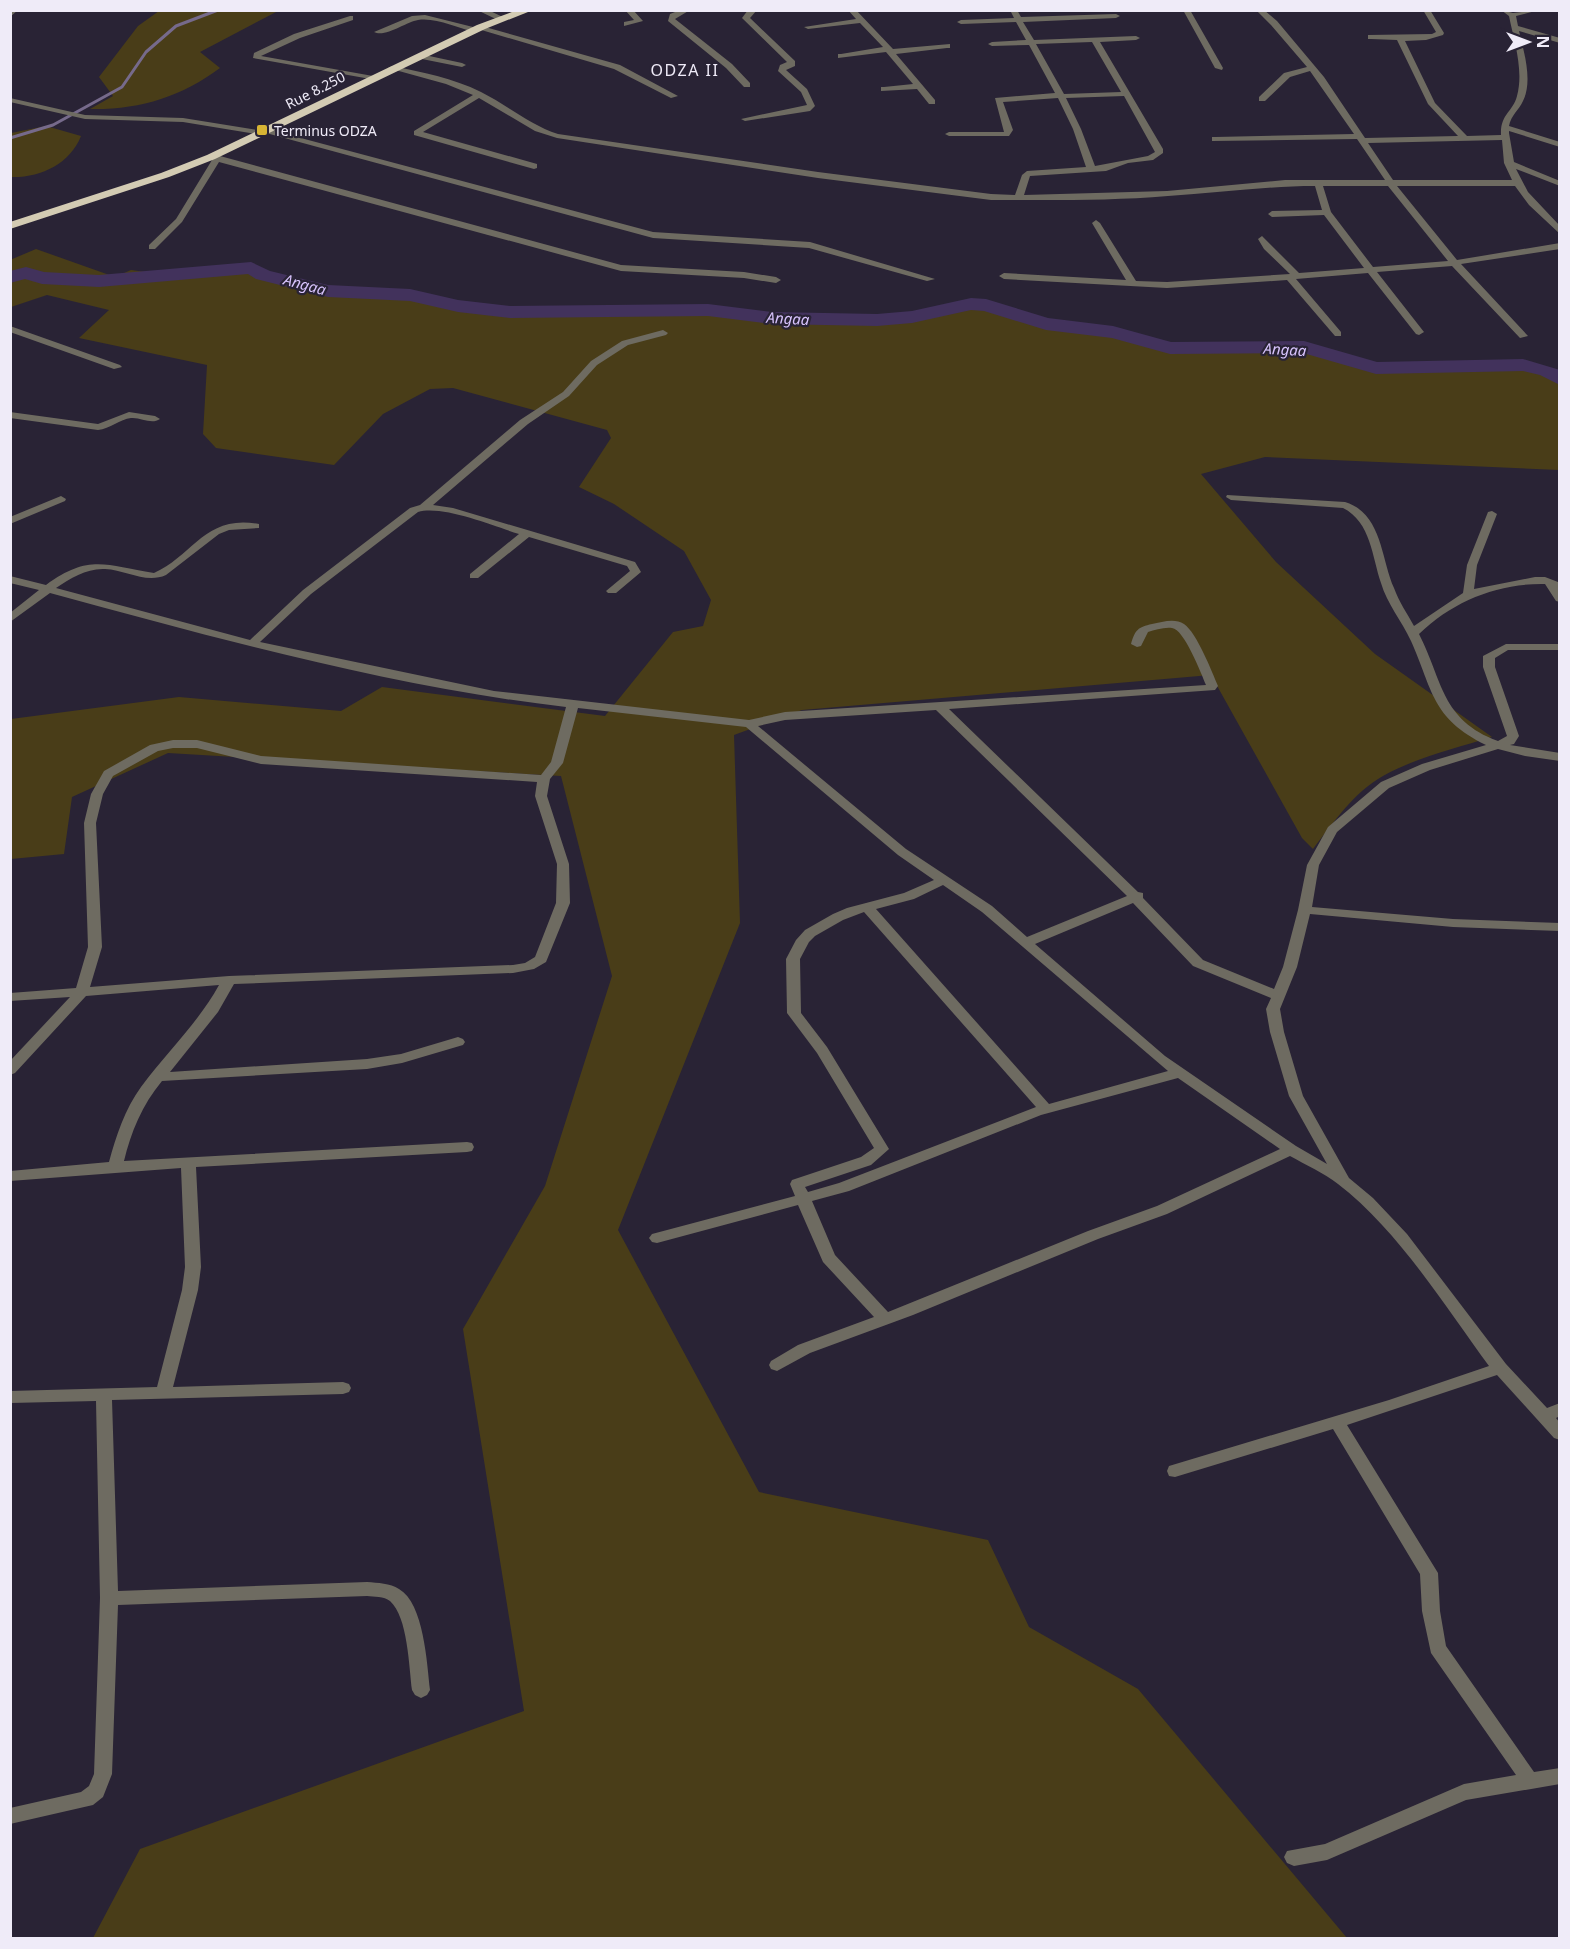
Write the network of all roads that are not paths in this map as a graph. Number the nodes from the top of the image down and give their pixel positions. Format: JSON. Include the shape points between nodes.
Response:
{"nodes":[{"id":1,"x":15,"y":10,"type":"edge"},
{"id":2,"x":480,"y":10,"type":"edge"},
{"id":3,"x":628,"y":10,"type":"edge"},
{"id":4,"x":687,"y":10,"type":"edge"},
{"id":5,"x":754,"y":10,"type":"edge"},
{"id":6,"x":851,"y":10,"type":"edge"},
{"id":7,"x":1013,"y":10,"type":"edge"},
{"id":8,"x":1097,"y":10,"type":"edge"},
{"id":9,"x":1186,"y":10,"type":"edge"},
{"id":10,"x":1259,"y":10,"type":"edge"},
{"id":11,"x":1426,"y":10,"type":"edge"},
{"id":12,"x":1504,"y":10,"type":"edge"},
{"id":13,"x":1536,"y":10,"type":"edge"},
{"id":14,"x":521,"y":11,"type":"edge"},
{"id":15,"x":10,"y":15,"type":"edge"},
{"id":16,"x":1512,"y":15,"type":"junction"},
{"id":17,"x":1116,"y":16,"type":"dead end"},
{"id":18,"x":1089,"y":17,"type":"junction"},
{"id":19,"x":350,"y":18,"type":"dead end"},
{"id":20,"x":503,"y":19,"type":"junction"},
{"id":21,"x":1019,"y":20,"type":"junction"},
{"id":22,"x":859,"y":21,"type":"junction"},
{"id":23,"x":961,"y":22,"type":"dead end"},
{"id":24,"x":627,"y":24,"type":"dead end"},
{"id":25,"x":808,"y":27,"type":"dead end"},
{"id":26,"x":1514,"y":27,"type":"junction"},
{"id":27,"x":478,"y":28,"type":"junction"},
{"id":28,"x":378,"y":32,"type":"dead end"},
{"id":29,"x":1371,"y":37,"type":"dead end"},
{"id":30,"x":1399,"y":37,"type":"junction"},
{"id":31,"x":1136,"y":38,"type":"dead end"},
{"id":32,"x":1095,"y":40,"type":"junction"},
{"id":33,"x":1560,"y":41,"type":"edge"},
{"id":34,"x":1030,"y":42,"type":"junction"},
{"id":35,"x":992,"y":44,"type":"dead end"},
{"id":36,"x":947,"y":46,"type":"dead end"},
{"id":37,"x":889,"y":51,"type":"junction"},
{"id":38,"x":420,"y":56,"type":"junction"},
{"id":39,"x":841,"y":56,"type":"dead end"},
{"id":40,"x":462,"y":65,"type":"dead end"},
{"id":41,"x":392,"y":68,"type":"junction"},
{"id":42,"x":1219,"y":68,"type":"dead end"},
{"id":43,"x":1312,"y":68,"type":"junction"},
{"id":44,"x":373,"y":78,"type":"junction"},
{"id":45,"x":747,"y":85,"type":"dead end"},
{"id":46,"x":919,"y":86,"type":"junction"},
{"id":47,"x":884,"y":89,"type":"dead end"},
{"id":48,"x":480,"y":94,"type":"junction"},
{"id":49,"x":1127,"y":94,"type":"junction"},
{"id":50,"x":1061,"y":95,"type":"junction"},
{"id":51,"x":674,"y":96,"type":"dead end"},
{"id":52,"x":1262,"y":99,"type":"dead end"},
{"id":53,"x":10,"y":100,"type":"edge"},
{"id":54,"x":932,"y":102,"type":"dead end"},
{"id":55,"x":745,"y":119,"type":"dead end"},
{"id":56,"x":1505,"y":127,"type":"junction"},
{"id":57,"x":265,"y":132,"type":"junction"},
{"id":58,"x":949,"y":134,"type":"dead end"},
{"id":59,"x":1506,"y":137,"type":"junction"},
{"id":60,"x":1464,"y":138,"type":"junction"},
{"id":61,"x":1215,"y":139,"type":"dead end"},
{"id":62,"x":1362,"y":139,"type":"junction"},
{"id":63,"x":1558,"y":143,"type":"edge"},
{"id":64,"x":690,"y":145,"type":"dead end"},
{"id":65,"x":677,"y":153,"type":"junction"},
{"id":66,"x":214,"y":158,"type":"junction"},
{"id":67,"x":1508,"y":163,"type":"junction"},
{"id":68,"x":534,"y":166,"type":"dead end"},
{"id":69,"x":1091,"y":168,"type":"junction"},
{"id":70,"x":1390,"y":182,"type":"junction"},
{"id":71,"x":1163,"y":183,"type":"dead end"},
{"id":72,"x":1318,"y":183,"type":"junction"},
{"id":73,"x":1516,"y":183,"type":"junction"},
{"id":74,"x":1560,"y":184,"type":"edge"},
{"id":75,"x":1167,"y":194,"type":"junction"},
{"id":76,"x":1018,"y":199,"type":"junction"},
{"id":77,"x":1327,"y":212,"type":"junction"},
{"id":78,"x":1272,"y":214,"type":"dead end"},
{"id":79,"x":1096,"y":223,"type":"dead end"},
{"id":80,"x":10,"y":226,"type":"edge"},
{"id":81,"x":1560,"y":231,"type":"edge"},
{"id":82,"x":1262,"y":239,"type":"dead end"},
{"id":83,"x":1560,"y":246,"type":"edge"},
{"id":84,"x":152,"y":247,"type":"dead end"},
{"id":85,"x":1452,"y":262,"type":"junction"},
{"id":86,"x":1370,"y":270,"type":"junction"},
{"id":87,"x":1004,"y":276,"type":"dead end"},
{"id":88,"x":1293,"y":277,"type":"junction"},
{"id":89,"x":930,"y":279,"type":"dead end"},
{"id":90,"x":776,"y":280,"type":"dead end"},
{"id":91,"x":1132,"y":282,"type":"junction"},
{"id":92,"x":10,"y":329,"type":"edge"},
{"id":93,"x":1419,"y":332,"type":"dead end"},
{"id":94,"x":663,"y":333,"type":"dead end"},
{"id":95,"x":1338,"y":334,"type":"dead end"},
{"id":96,"x":1523,"y":336,"type":"dead end"},
{"id":97,"x":117,"y":367,"type":"dead end"},
{"id":98,"x":10,"y":415,"type":"edge"},
{"id":99,"x":155,"y":419,"type":"dead end"},
{"id":100,"x":1231,"y":497,"type":"dead end"},
{"id":101,"x":61,"y":499,"type":"dead end"},
{"id":102,"x":424,"y":507,"type":"junction"},
{"id":103,"x":1492,"y":514,"type":"dead end"},
{"id":104,"x":10,"y":521,"type":"edge"},
{"id":105,"x":255,"y":526,"type":"dead end"},
{"id":106,"x":527,"y":533,"type":"junction"},
{"id":107,"x":474,"y":576,"type":"dead end"},
{"id":108,"x":10,"y":579,"type":"edge"},
{"id":109,"x":50,"y":590,"type":"junction"},
{"id":110,"x":612,"y":591,"type":"dead end"},
{"id":111,"x":1468,"y":595,"type":"junction"},
{"id":112,"x":1560,"y":599,"type":"edge"},
{"id":113,"x":10,"y":619,"type":"edge"},
{"id":114,"x":1413,"y":633,"type":"junction"},
{"id":115,"x":252,"y":644,"type":"junction"},
{"id":116,"x":1137,"y":644,"type":"dead end"},
{"id":117,"x":1560,"y":647,"type":"edge"},
{"id":118,"x":573,"y":704,"type":"junction"},
{"id":119,"x":940,"y":707,"type":"junction"},
{"id":120,"x":749,"y":724,"type":"junction"},
{"id":121,"x":1494,"y":746,"type":"junction"},
{"id":122,"x":1560,"y":757,"type":"edge"},
{"id":123,"x":543,"y":779,"type":"junction"},
{"id":124,"x":944,"y":880,"type":"junction"},
{"id":125,"x":1136,"y":897,"type":"junction"},
{"id":126,"x":867,"y":907,"type":"junction"},
{"id":127,"x":1305,"y":910,"type":"junction"},
{"id":128,"x":1560,"y":927,"type":"edge"},
{"id":129,"x":1027,"y":942,"type":"junction"},
{"id":130,"x":229,"y":980,"type":"junction"},
{"id":131,"x":82,"y":992,"type":"junction"},
{"id":132,"x":1277,"y":995,"type":"junction"},
{"id":133,"x":10,"y":997,"type":"edge"},
{"id":134,"x":458,"y":1042,"type":"dead end"},
{"id":135,"x":10,"y":1070,"type":"edge"},
{"id":136,"x":1179,"y":1073,"type":"junction"},
{"id":137,"x":157,"y":1077,"type":"junction"},
{"id":138,"x":1046,"y":1109,"type":"junction"},
{"id":139,"x":467,"y":1147,"type":"dead end"},
{"id":140,"x":1291,"y":1150,"type":"junction"},
{"id":141,"x":188,"y":1163,"type":"junction"},
{"id":142,"x":115,"y":1167,"type":"junction"},
{"id":143,"x":10,"y":1176,"type":"edge"},
{"id":144,"x":1344,"y":1181,"type":"junction"},
{"id":145,"x":804,"y":1199,"type":"junction"},
{"id":146,"x":657,"y":1238,"type":"dead end"},
{"id":147,"x":885,"y":1319,"type":"junction"},
{"id":148,"x":777,"y":1365,"type":"dead end"},
{"id":149,"x":1500,"y":1368,"type":"junction"},
{"id":150,"x":343,"y":1388,"type":"dead end"},
{"id":151,"x":163,"y":1393,"type":"junction"},
{"id":152,"x":104,"y":1395,"type":"junction"},
{"id":153,"x":10,"y":1397,"type":"edge"},
{"id":154,"x":1560,"y":1409,"type":"edge"},
{"id":155,"x":1544,"y":1417,"type":"junction"},
{"id":156,"x":1337,"y":1422,"type":"junction"},
{"id":157,"x":1560,"y":1434,"type":"edge"},
{"id":158,"x":1175,"y":1472,"type":"dead end"},
{"id":159,"x":109,"y":1598,"type":"junction"},
{"id":160,"x":421,"y":1690,"type":"dead end"},
{"id":161,"x":1560,"y":1776,"type":"edge"},
{"id":162,"x":1530,"y":1781,"type":"junction"},
{"id":163,"x":10,"y":1816,"type":"edge"},
{"id":164,"x":1294,"y":1857,"type":"dead end"}],
"edges":[{"from":1,"to":15,"type":"street"},
{"from":2,"to":20,"type":"street"},
{"from":3,"to":24,"type":"street","via":[[639,20]]},
{"from":4,"to":45,"type":"street","via":[[671,19]]},
{"from":5,"to":55,"type":"street","via":[[746,18],[791,62],[782,71],[804,91],[811,106]]},
{"from":6,"to":22,"type":"street"},
{"from":7,"to":21,"type":"street"},
{"from":8,"to":18,"type":"street"},
{"from":9,"to":42,"type":"street"},
{"from":10,"to":43,"type":"street"},
{"from":11,"to":30,"type":"street","via":[[1440,33]]},
{"from":12,"to":16,"type":"street"},
{"from":13,"to":16,"type":"street"},
{"from":14,"to":20,"type":"highway","name":"Rue 8.250"},
{"from":16,"to":26,"type":"street"},
{"from":17,"to":18,"type":"street"},
{"from":18,"to":21,"type":"street"},
{"from":19,"to":44,"type":"street","via":[[297,36],[257,58]]},
{"from":20,"to":27,"type":"highway","name":"Rue 8.250"},
{"from":21,"to":23,"type":"street"},
{"from":21,"to":34,"type":"street"},
{"from":22,"to":25,"type":"street"},
{"from":22,"to":37,"type":"street"},
{"from":26,"to":33,"type":"street"},
{"from":26,"to":56,"type":"street","via":[[1524,70],[1521,99]]},
{"from":27,"to":28,"type":"street","via":[[425,17]]},
{"from":27,"to":38,"type":"highway","name":"Rue 8.250"},
{"from":27,"to":51,"type":"street","via":[[617,67]]},
{"from":29,"to":30,"type":"street"},
{"from":30,"to":60,"type":"street","via":[[1432,104]]},
{"from":31,"to":32,"type":"street"},
{"from":32,"to":34,"type":"street"},
{"from":32,"to":49,"type":"street"},
{"from":34,"to":35,"type":"street"},
{"from":34,"to":50,"type":"street"},
{"from":36,"to":37,"type":"street"},
{"from":37,"to":39,"type":"street"},
{"from":37,"to":46,"type":"street"},
{"from":38,"to":40,"type":"street"},
{"from":38,"to":41,"type":"highway","name":"Rue 8.250"},
{"from":41,"to":44,"type":"highway","name":"Rue 8.250"},
{"from":41,"to":48,"type":"street"},
{"from":43,"to":52,"type":"street","via":[[1287,75]]},
{"from":43,"to":62,"type":"street"},
{"from":44,"to":57,"type":"highway","name":"Rue 8.250"},
{"from":46,"to":47,"type":"street"},
{"from":46,"to":54,"type":"street"},
{"from":48,"to":65,"type":"street","via":[[551,135]]},
{"from":48,"to":68,"type":"street","via":[[417,133]]},
{"from":49,"to":50,"type":"street"},
{"from":49,"to":69,"type":"street","via":[[1159,153],[1106,168]]},
{"from":50,"to":58,"type":"street","via":[[998,100],[1009,130],[1006,134]]},
{"from":50,"to":69,"type":"street"},
{"from":53,"to":57,"type":"street","via":[[85,117],[183,120]]},
{"from":56,"to":59,"type":"street"},
{"from":56,"to":63,"type":"street"},
{"from":57,"to":66,"type":"highway","name":"Rue 8.250"},
{"from":57,"to":89,"type":"street","via":[[653,235],[810,245]]},
{"from":59,"to":60,"type":"street"},
{"from":59,"to":67,"type":"street"},
{"from":60,"to":62,"type":"street"},
{"from":61,"to":62,"type":"street"},
{"from":62,"to":70,"type":"street"},
{"from":64,"to":65,"type":"street"},
{"from":65,"to":76,"type":"street","via":[[808,174]]},
{"from":66,"to":80,"type":"highway","name":"Rue 8.250"},
{"from":66,"to":84,"type":"street","via":[[178,220]]},
{"from":66,"to":90,"type":"street","via":[[621,268]]},
{"from":67,"to":73,"type":"street"},
{"from":67,"to":74,"type":"street"},
{"from":69,"to":76,"type":"street","via":[[1030,172]]},
{"from":70,"to":72,"type":"street"},
{"from":70,"to":73,"type":"street"},
{"from":70,"to":85,"type":"street"},
{"from":71,"to":75,"type":"street"},
{"from":72,"to":75,"type":"street"},
{"from":72,"to":77,"type":"street"},
{"from":73,"to":81,"type":"street"},
{"from":75,"to":76,"type":"street"},
{"from":77,"to":78,"type":"street"},
{"from":77,"to":86,"type":"street"},
{"from":79,"to":91,"type":"street"},
{"from":82,"to":88,"type":"street"},
{"from":83,"to":85,"type":"street"},
{"from":85,"to":86,"type":"street"},
{"from":85,"to":96,"type":"street"},
{"from":86,"to":88,"type":"street"},
{"from":86,"to":93,"type":"street"},
{"from":87,"to":91,"type":"street"},
{"from":88,"to":91,"type":"street","via":[[1167,285]]},
{"from":88,"to":95,"type":"street"},
{"from":92,"to":97,"type":"street"},
{"from":94,"to":102,"type":"street","via":[[626,344],[594,363],[566,394],[524,422]]},
{"from":98,"to":99,"type":"street","via":[[98,427],[129,416]]},
{"from":100,"to":114,"type":"street","via":[[1354,507],[1376,544],[1387,586]]},
{"from":101,"to":104,"type":"street"},
{"from":102,"to":106,"type":"street"},
{"from":102,"to":115,"type":"street","via":[[382,533],[316,585]]},
{"from":103,"to":111,"type":"street","via":[[1472,565]]},
{"from":105,"to":109,"type":"street","via":[[226,527],[215,532],[155,576],[94,566],[70,573]]},
{"from":106,"to":107,"type":"street"},
{"from":106,"to":110,"type":"street","via":[[631,564],[636,572]]},
{"from":108,"to":109,"type":"street"},
{"from":109,"to":113,"type":"street"},
{"from":109,"to":115,"type":"street"},
{"from":111,"to":112,"type":"street","via":[[1538,579],[1552,582]]},
{"from":111,"to":114,"type":"street"},
{"from":114,"to":121,"type":"street","via":[[1447,711]]},
{"from":115,"to":118,"type":"street","via":[[494,694]]},
{"from":116,"to":119,"type":"street","via":[[1144,629],[1172,624],[1180,627],[1198,653],[1211,688]]},
{"from":117,"to":121,"type":"street","via":[[1506,647],[1489,656],[1489,667],[1513,736],[1510,741]]},
{"from":118,"to":120,"type":"street"},
{"from":118,"to":123,"type":"street","via":[[557,764]]},
{"from":119,"to":120,"type":"street","via":[[785,716]]},
{"from":119,"to":125,"type":"street"},
{"from":120,"to":124,"type":"street","via":[[902,852]]},
{"from":121,"to":122,"type":"street"},
{"from":121,"to":127,"type":"street","via":[[1426,767],[1385,785],[1355,809],[1332,830],[1313,865]]},
{"from":123,"to":130,"type":"street","via":[[541,796],[563,864],[563,903],[541,959],[513,969]]},
{"from":123,"to":131,"type":"street","via":[[261,760],[196,744],[154,748],[108,774],[97,794],[90,823],[95,947]]},
{"from":124,"to":126,"type":"street","via":[[909,896]]},
{"from":124,"to":129,"type":"street"},
{"from":125,"to":129,"type":"street"},
{"from":125,"to":132,"type":"street","via":[[1198,963]]},
{"from":126,"to":138,"type":"street"},
{"from":126,"to":145,"type":"street","via":[[838,917],[803,940],[793,959],[794,1013],[822,1050],[882,1149],[866,1161],[797,1184]]},
{"from":127,"to":128,"type":"street","via":[[1453,923]]},
{"from":127,"to":132,"type":"street","via":[[1290,967]]},
{"from":129,"to":136,"type":"street"},
{"from":130,"to":131,"type":"street"},
{"from":130,"to":137,"type":"street","via":[[213,1009]]},
{"from":131,"to":133,"type":"street"},
{"from":131,"to":135,"type":"street"},
{"from":132,"to":144,"type":"street","via":[[1273,1009],[1277,1032],[1296,1096]]},
{"from":134,"to":137,"type":"street","via":[[367,1064]]},
{"from":136,"to":138,"type":"street"},
{"from":136,"to":140,"type":"street"},
{"from":137,"to":142,"type":"street","via":[[124,1132]]},
{"from":138,"to":145,"type":"street"},
{"from":139,"to":141,"type":"street"},
{"from":140,"to":144,"type":"street"},
{"from":140,"to":147,"type":"street","via":[[1172,1206]]},
{"from":141,"to":142,"type":"street"},
{"from":141,"to":151,"type":"street","via":[[193,1267]]},
{"from":142,"to":143,"type":"street"},
{"from":144,"to":149,"type":"street","via":[[1402,1238]]},
{"from":145,"to":146,"type":"street"},
{"from":145,"to":147,"type":"street","via":[[828,1258]]},
{"from":147,"to":148,"type":"street","via":[[804,1349]]},
{"from":149,"to":155,"type":"street"},
{"from":149,"to":156,"type":"street"},
{"from":150,"to":151,"type":"street"},
{"from":151,"to":152,"type":"street"},
{"from":152,"to":153,"type":"street"},
{"from":152,"to":159,"type":"street"},
{"from":154,"to":155,"type":"street"},
{"from":155,"to":157,"type":"street"},
{"from":156,"to":158,"type":"street"},
{"from":156,"to":162,"type":"street","via":[[1429,1573],[1437,1648]]},
{"from":159,"to":160,"type":"street","via":[[387,1591],[397,1597],[410,1619]]},
{"from":159,"to":163,"type":"street","via":[[103,1774],[96,1791],[86,1800]]},
{"from":161,"to":162,"type":"street"},
{"from":162,"to":164,"type":"street","via":[[1464,1792],[1327,1851]]}]}
